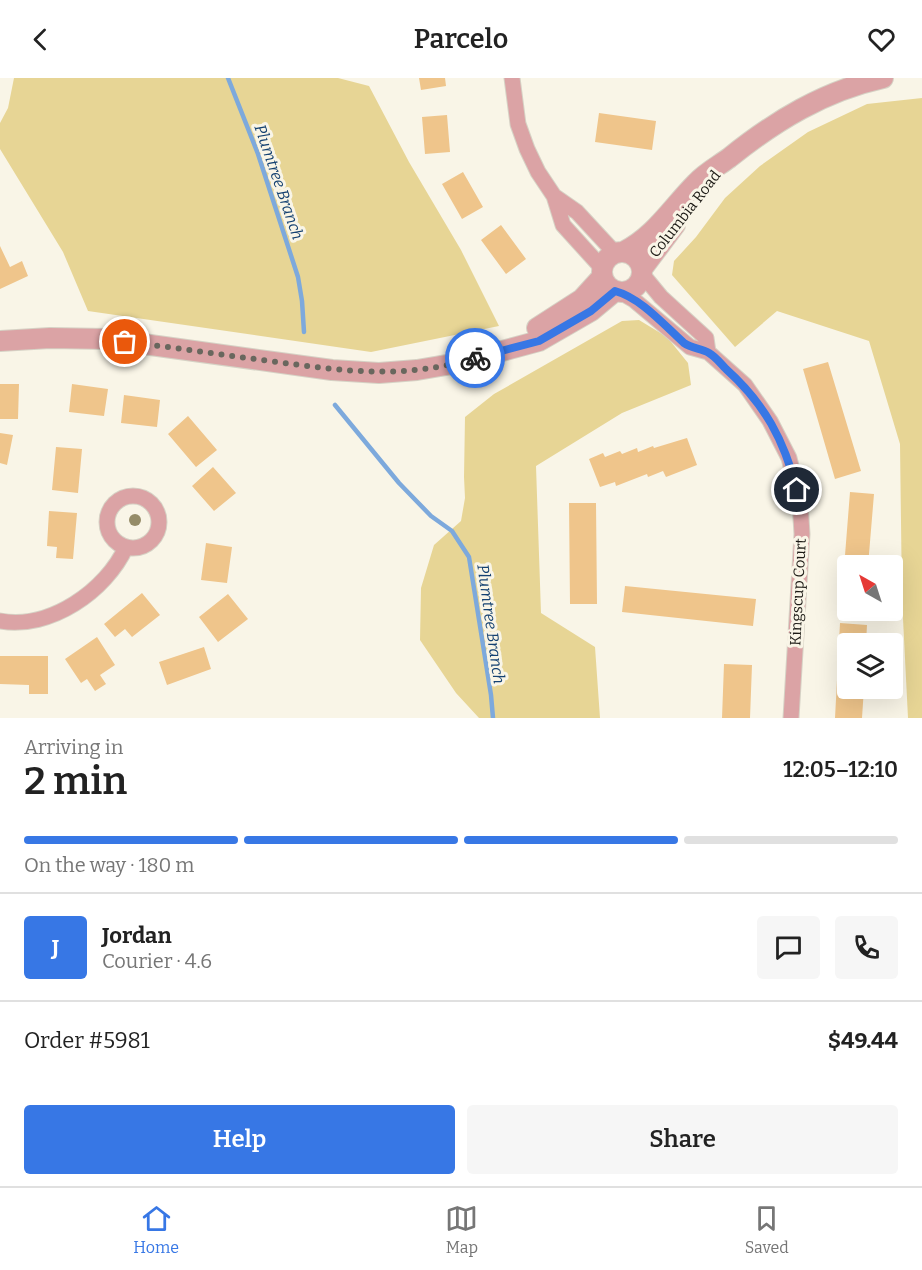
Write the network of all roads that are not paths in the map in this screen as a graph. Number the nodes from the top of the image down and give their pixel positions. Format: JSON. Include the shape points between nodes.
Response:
{"nodes":[{"id":1,"x":512,"y":78,"type":"edge"},
{"id":2,"x":883,"y":78,"type":"edge"},
{"id":3,"x":727,"y":159,"type":"junction"},
{"id":4,"x":613,"y":272,"type":"junction"},
{"id":5,"x":642,"y":272,"type":"junction"},
{"id":6,"x":0,"y":341,"type":"edge"},
{"id":7,"x":708,"y":352,"type":"junction"},
{"id":8,"x":126,"y":547,"type":"dead end"},
{"id":9,"x":0,"y":621,"type":"edge"},
{"id":10,"x":791,"y":718,"type":"edge"}],
"edges":[{"from":1,"to":4,"type":"street","name":"Kingscup Court","via":[[518,124],[538,172],[554,196],[577,212]]},
{"from":2,"to":3,"type":"street","name":"Columbia Road","via":[[808,104]]},
{"from":3,"to":4,"type":"street","name":"Columbia Road","via":[[698,180]]},
{"from":3,"to":5,"type":"street","name":"Columbia Road"},
{"from":4,"to":5,"type":"street","via":[[636,257]]},
{"from":4,"to":5,"type":"street","name":"Columbia Road","via":[[634,289]]},
{"from":4,"to":6,"type":"street","name":"Columbia Road","via":[[582,299],[502,350],[417,370],[332,370],[107,339]]},
{"from":4,"to":7,"type":"street","name":"Kingscup Court","via":[[634,300],[690,347]]},
{"from":5,"to":7,"type":"street","name":"Kingscup Court","via":[[661,297],[706,338]]},
{"from":7,"to":10,"type":"street","name":"Kingscup Court","via":[[745,385],[770,421],[789,458],[800,502],[802,534]]},
{"from":8,"to":9,"type":"street","via":[[119,563],[104,579],[69,607],[29,621]]}]}
